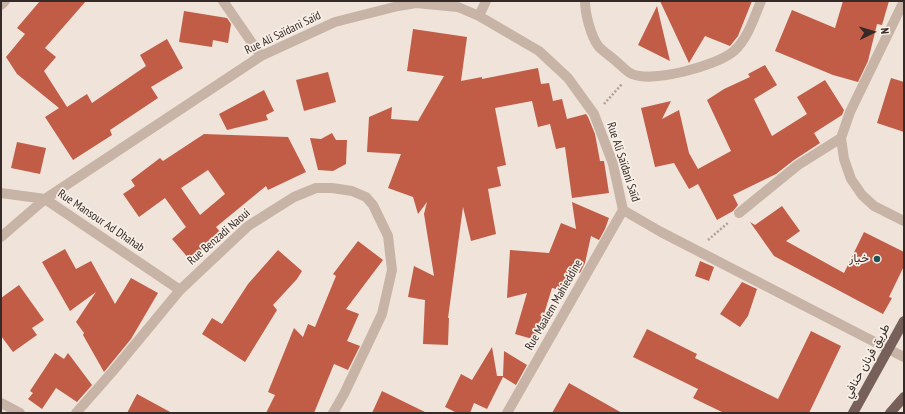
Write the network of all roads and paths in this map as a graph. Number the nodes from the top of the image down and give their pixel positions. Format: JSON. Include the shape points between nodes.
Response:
{"nodes":[{"id":1,"x":4,"y":1,"type":"edge"},
{"id":2,"x":223,"y":1,"type":"edge"},
{"id":3,"x":486,"y":1,"type":"edge"},
{"id":4,"x":585,"y":1,"type":"edge"},
{"id":5,"x":761,"y":1,"type":"edge"},
{"id":6,"x":904,"y":1,"type":"edge"},
{"id":7,"x":397,"y":3,"type":"edge"},
{"id":8,"x":1,"y":5,"type":"edge"},
{"id":9,"x":479,"y":16,"type":"junction"},
{"id":10,"x":261,"y":56,"type":"junction"},
{"id":11,"x":631,"y":74,"type":"junction"},
{"id":12,"x":594,"y":114,"type":"junction"},
{"id":13,"x":841,"y":138,"type":"junction"},
{"id":14,"x":1,"y":193,"type":"edge"},
{"id":15,"x":45,"y":199,"type":"junction"},
{"id":16,"x":623,"y":210,"type":"junction"},
{"id":17,"x":739,"y":213,"type":"joint"},
{"id":18,"x":904,"y":221,"type":"edge"},
{"id":19,"x":1,"y":237,"type":"edge"},
{"id":20,"x":696,"y":250,"type":"junction"},
{"id":21,"x":180,"y":290,"type":"junction"},
{"id":22,"x":904,"y":321,"type":"edge"},
{"id":23,"x":889,"y":349,"type":"junction"},
{"id":24,"x":904,"y":357,"type":"edge"},
{"id":25,"x":904,"y":397,"type":"edge"},
{"id":26,"x":1,"y":403,"type":"edge"},
{"id":27,"x":20,"y":413,"type":"edge"},
{"id":28,"x":76,"y":413,"type":"edge"},
{"id":29,"x":333,"y":413,"type":"edge"},
{"id":30,"x":507,"y":413,"type":"edge"},
{"id":31,"x":853,"y":413,"type":"edge"},
{"id":32,"x":890,"y":413,"type":"edge"}],
"edges":[{"from":1,"to":8,"type":"street"},
{"from":2,"to":10,"type":"street"},
{"from":3,"to":9,"type":"street"},
{"from":4,"to":11,"type":"street","via":[[587,21],[599,46]]},
{"from":5,"to":11,"type":"street","via":[[749,31],[740,45],[722,59],[688,72],[651,76]]},
{"from":6,"to":13,"type":"street","via":[[850,112]]},
{"from":7,"to":9,"type":"street","name":"Rue Ali Saïdani Saïd","via":[[458,7]]},
{"from":7,"to":10,"type":"street","name":"Rue Ali Saïdani Saïd","via":[[335,22]]},
{"from":9,"to":12,"type":"street","name":"Rue Ali Saïdani Saïd","via":[[539,51],[568,78]]},
{"from":10,"to":15,"type":"street","name":"Rue Ali Saïdani Saïd"},
{"from":11,"to":12,"type":"path"},
{"from":12,"to":16,"type":"street","name":"Rue Ali Saïdani Saïd","via":[[613,164]]},
{"from":13,"to":17,"type":"street","via":[[798,165]]},
{"from":13,"to":18,"type":"street","via":[[844,159],[851,179],[862,195],[874,206]]},
{"from":14,"to":15,"type":"street","name":"Rue Mansour Ad Dhahab"},
{"from":15,"to":19,"type":"street","name":"Rue Ali Saïdani Saïd"},
{"from":15,"to":21,"type":"street","name":"Rue Mansour Ad Dhahab"},
{"from":16,"to":20,"type":"street","name":"Rue Ali Saïdani Saïd"},
{"from":16,"to":30,"type":"street","name":"Rue Maalem Mahieddine"},
{"from":17,"to":20,"type":"path"},
{"from":20,"to":23,"type":"street","name":"Rue Ali Saïdani Saïd"},
{"from":21,"to":28,"type":"street","name":"Rue Benzadi Naoui"},
{"from":21,"to":29,"type":"street","name":"Rue Benzadi Naoui","via":[[248,226],[294,196],[316,188],[332,188],[352,191],[366,197],[373,205],[388,236],[392,270],[382,314]]},
{"from":22,"to":23,"type":"main road","name":"طريق فرنان حنافي"},
{"from":23,"to":24,"type":"street","name":"Rue Ali Saïdani Saïd"},
{"from":23,"to":31,"type":"main road","name":"طريق فرنان حنافي"},
{"from":25,"to":32,"type":"main road"},
{"from":26,"to":27,"type":"street"}]}
